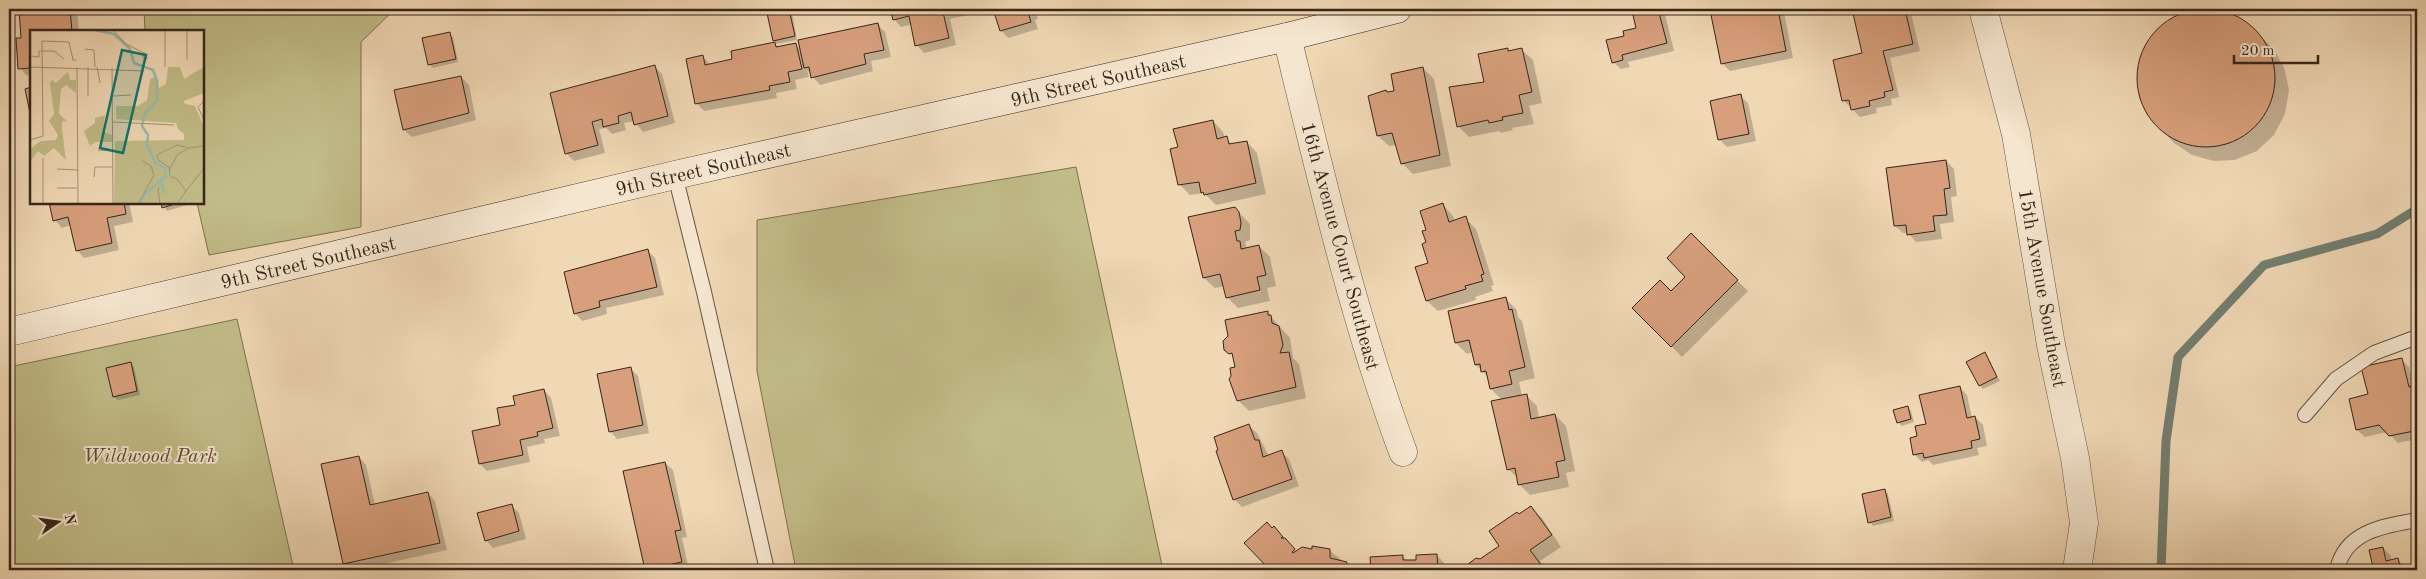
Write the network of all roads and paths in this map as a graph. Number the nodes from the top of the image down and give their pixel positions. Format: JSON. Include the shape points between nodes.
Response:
{"nodes":[{"id":1,"x":1397,"y":9,"type":"edge"},
{"id":2,"x":1983,"y":9,"type":"edge"},
{"id":3,"x":1287,"y":37,"type":"junction"},
{"id":4,"x":675,"y":175,"type":"junction"},
{"id":5,"x":9,"y":332,"type":"edge"},
{"id":6,"x":2417,"y":337,"type":"edge"},
{"id":7,"x":2305,"y":415,"type":"dead end"},
{"id":8,"x":1403,"y":452,"type":"dead end"},
{"id":9,"x":2417,"y":520,"type":"edge"},
{"id":10,"x":767,"y":570,"type":"edge"},
{"id":11,"x":2076,"y":570,"type":"edge"},
{"id":12,"x":2337,"y":570,"type":"edge"}],
"edges":[{"from":1,"to":3,"type":"street","name":"9th Street Southeast"},
{"from":2,"to":11,"type":"street","name":"15th Avenue Southeast","via":[[2016,134],[2051,345],[2075,458],[2084,523]]},
{"from":3,"to":4,"type":"street","name":"9th Street Southeast"},
{"from":3,"to":8,"type":"street","name":"16th Avenue Court Southeast","via":[[1338,244],[1382,395]]},
{"from":4,"to":5,"type":"street","name":"9th Street Southeast"},
{"from":4,"to":10,"type":"lane"},
{"from":6,"to":7,"type":"lane","via":[[2374,353],[2336,379]]},
{"from":9,"to":12,"type":"lane","via":[[2376,527],[2352,541],[2339,560]]}]}
